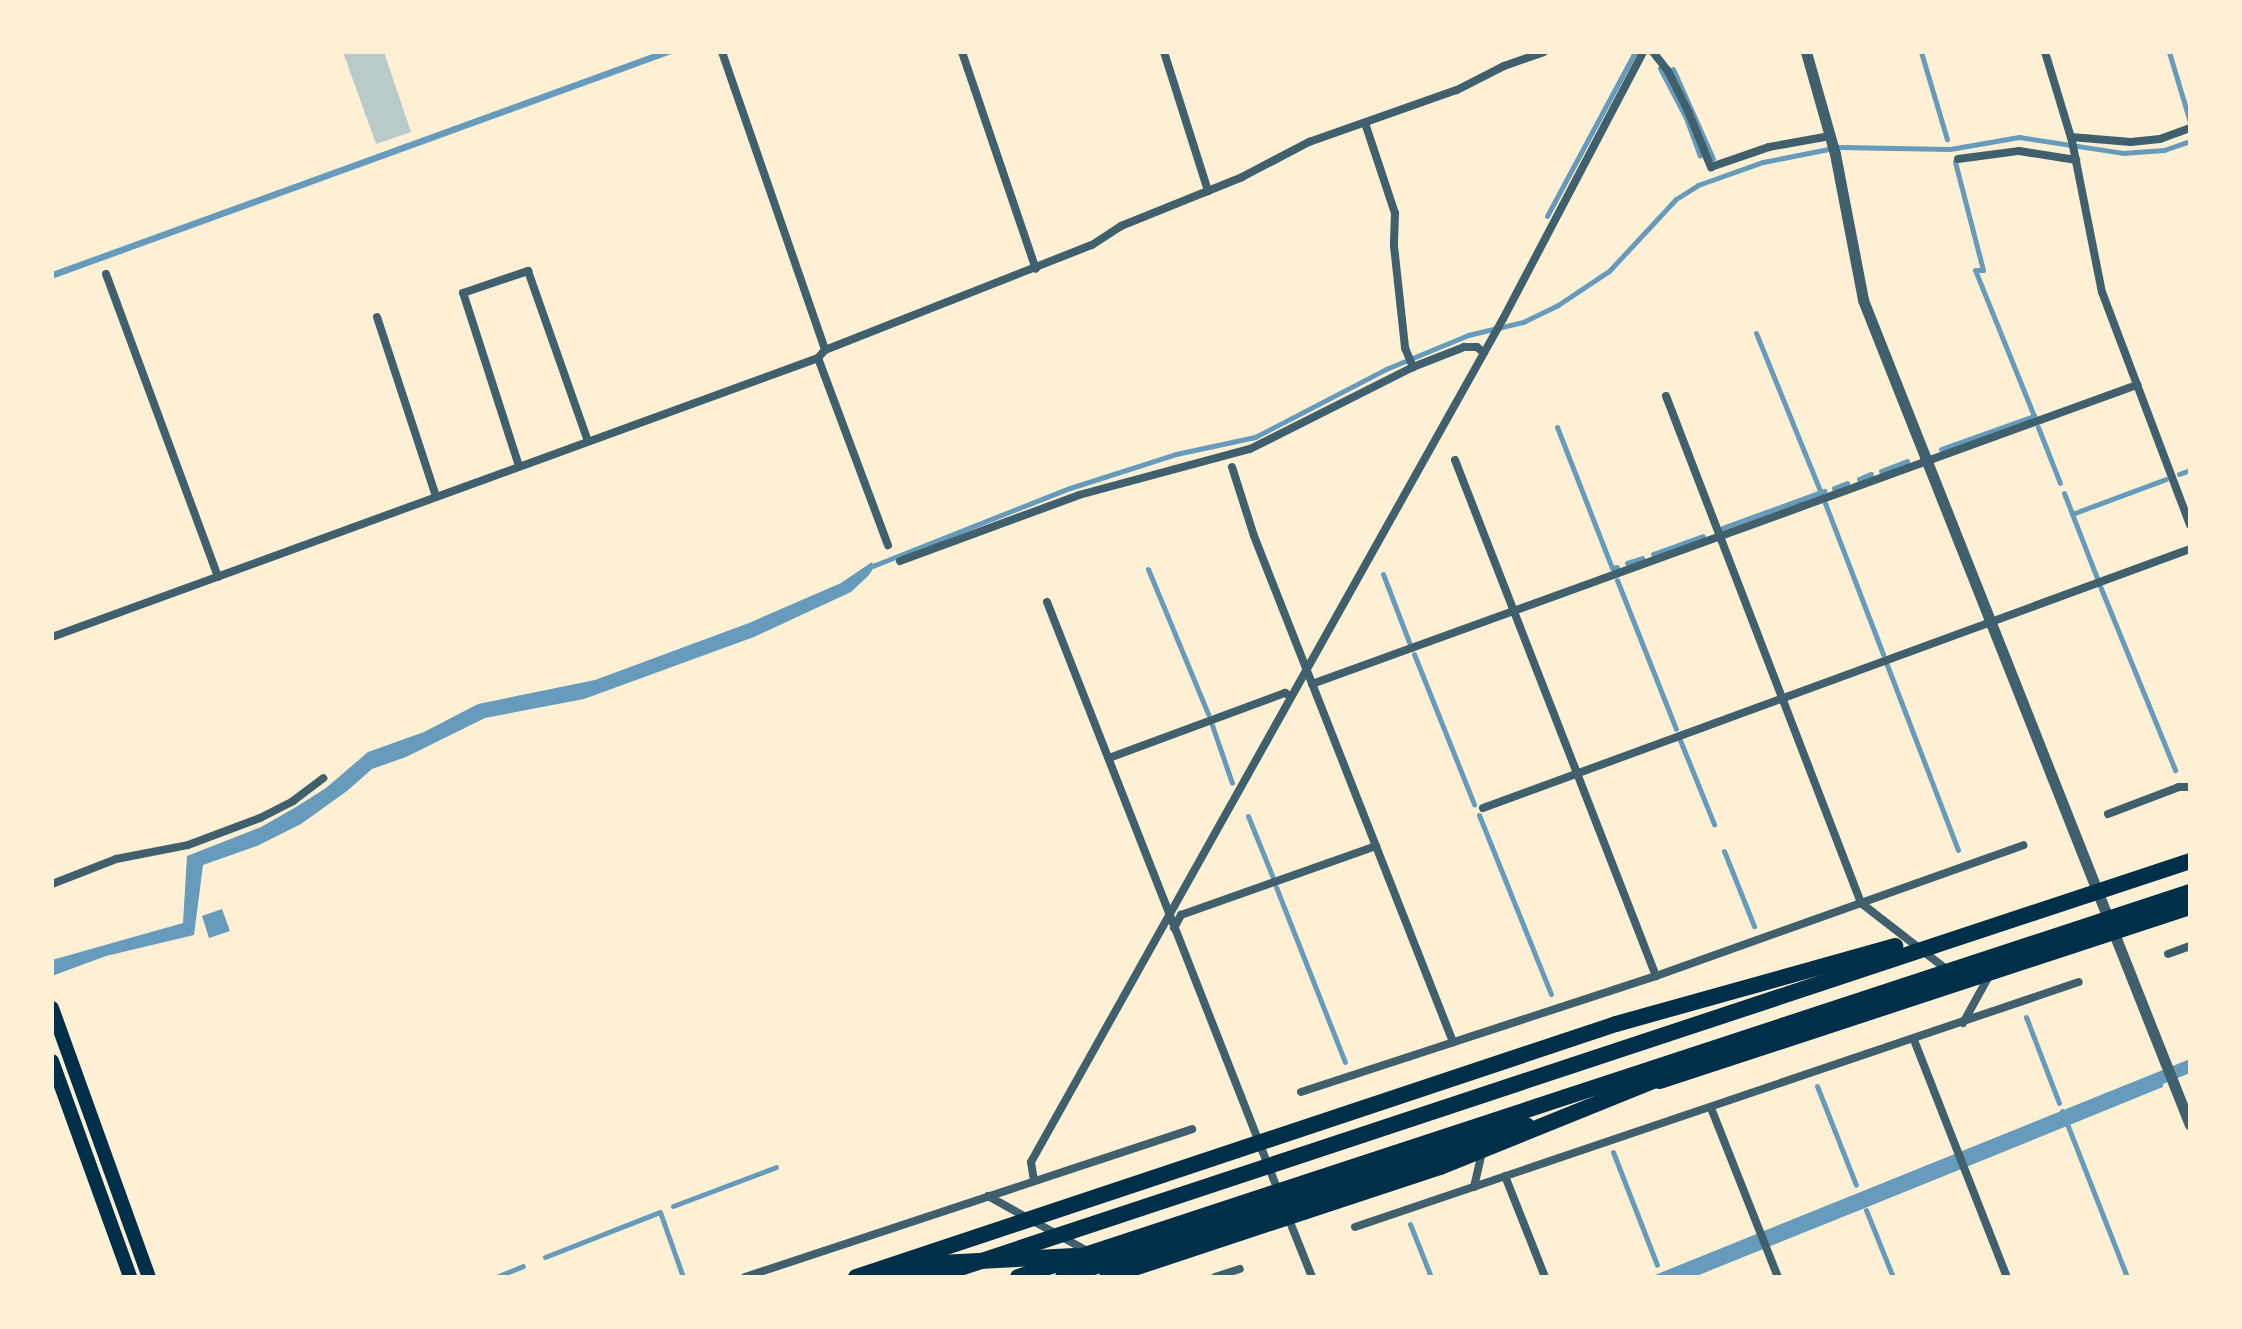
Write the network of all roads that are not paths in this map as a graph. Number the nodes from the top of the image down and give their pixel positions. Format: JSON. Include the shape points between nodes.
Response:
{"nodes":[{"id":1,"x":722,"y":52,"type":"edge"},
{"id":2,"x":962,"y":52,"type":"edge"},
{"id":3,"x":1164,"y":52,"type":"edge"},
{"id":4,"x":1544,"y":52,"type":"edge"},
{"id":5,"x":1643,"y":52,"type":"edge"},
{"id":6,"x":1653,"y":52,"type":"edge"},
{"id":7,"x":1806,"y":52,"type":"edge"},
{"id":8,"x":2045,"y":52,"type":"edge"},
{"id":9,"x":1365,"y":123,"type":"junction"},
{"id":10,"x":2190,"y":128,"type":"edge"},
{"id":11,"x":2072,"y":139,"type":"junction"},
{"id":12,"x":1832,"y":144,"type":"junction"},
{"id":13,"x":2075,"y":157,"type":"junction"},
{"id":14,"x":1958,"y":159,"type":"dead end"},
{"id":15,"x":1208,"y":191,"type":"junction"},
{"id":16,"x":1036,"y":269,"type":"junction"},
{"id":17,"x":106,"y":274,"type":"dead end"},
{"id":18,"x":377,"y":317,"type":"dead end"},
{"id":19,"x":825,"y":350,"type":"junction"},
{"id":20,"x":1484,"y":353,"type":"junction"},
{"id":21,"x":818,"y":358,"type":"junction"},
{"id":22,"x":1411,"y":362,"type":"junction"},
{"id":23,"x":2137,"y":385,"type":"junction"},
{"id":24,"x":1666,"y":396,"type":"dead end"},
{"id":25,"x":588,"y":441,"type":"junction"},
{"id":26,"x":1928,"y":458,"type":"junction"},
{"id":27,"x":1455,"y":460,"type":"dead end"},
{"id":28,"x":519,"y":466,"type":"junction"},
{"id":29,"x":1232,"y":467,"type":"dead end"},
{"id":30,"x":436,"y":496,"type":"junction"},
{"id":31,"x":2190,"y":525,"type":"edge"},
{"id":32,"x":1719,"y":535,"type":"junction"},
{"id":33,"x":888,"y":545,"type":"dead end"},
{"id":34,"x":2190,"y":549,"type":"edge"},
{"id":35,"x":900,"y":561,"type":"dead end"},
{"id":36,"x":218,"y":577,"type":"junction"},
{"id":37,"x":1047,"y":602,"type":"dead end"},
{"id":38,"x":1513,"y":610,"type":"junction"},
{"id":39,"x":1992,"y":622,"type":"junction"},
{"id":40,"x":52,"y":637,"type":"edge"},
{"id":41,"x":1306,"y":669,"type":"junction"},
{"id":42,"x":1312,"y":684,"type":"junction"},
{"id":43,"x":1290,"y":696,"type":"junction"},
{"id":44,"x":1782,"y":698,"type":"junction"},
{"id":45,"x":1109,"y":758,"type":"junction"},
{"id":46,"x":1577,"y":773,"type":"junction"},
{"id":47,"x":323,"y":778,"type":"dead end"},
{"id":48,"x":2190,"y":787,"type":"edge"},
{"id":49,"x":1483,"y":808,"type":"dead end"},
{"id":50,"x":2108,"y":814,"type":"dead end"},
{"id":51,"x":2023,"y":845,"type":"dead end"},
{"id":52,"x":1376,"y":846,"type":"junction"},
{"id":53,"x":2190,"y":861,"type":"edge"},
{"id":54,"x":52,"y":884,"type":"edge"},
{"id":55,"x":2190,"y":892,"type":"edge"},
{"id":56,"x":2071,"y":900,"type":"junction"},
{"id":57,"x":1861,"y":903,"type":"junction"},
{"id":58,"x":2190,"y":907,"type":"edge"},
{"id":59,"x":1168,"y":912,"type":"junction"},
{"id":60,"x":1174,"y":928,"type":"junction"},
{"id":61,"x":2114,"y":933,"type":"junction"},
{"id":62,"x":2190,"y":946,"type":"edge"},
{"id":63,"x":2168,"y":954,"type":"dead end"},
{"id":64,"x":1990,"y":973,"type":"junction"},
{"id":65,"x":1656,"y":976,"type":"junction"},
{"id":66,"x":1963,"y":982,"type":"junction"},
{"id":67,"x":2079,"y":982,"type":"dead end"},
{"id":68,"x":52,"y":1008,"type":"edge"},
{"id":69,"x":1820,"y":1013,"type":"junction"},
{"id":70,"x":1963,"y":1023,"type":"junction"},
{"id":71,"x":1914,"y":1040,"type":"junction"},
{"id":72,"x":1453,"y":1042,"type":"junction"},
{"id":73,"x":52,"y":1061,"type":"edge"},
{"id":74,"x":1301,"y":1092,"type":"dead end"},
{"id":75,"x":1711,"y":1108,"type":"junction"},
{"id":76,"x":2190,"y":1125,"type":"edge"},
{"id":77,"x":1192,"y":1129,"type":"dead end"},
{"id":78,"x":1485,"y":1138,"type":"junction"},
{"id":79,"x":1505,"y":1176,"type":"junction"},
{"id":80,"x":1034,"y":1181,"type":"junction"},
{"id":81,"x":1474,"y":1187,"type":"junction"},
{"id":82,"x":988,"y":1196,"type":"junction"},
{"id":83,"x":1283,"y":1204,"type":"junction"},
{"id":84,"x":1355,"y":1227,"type":"dead end"},
{"id":85,"x":1160,"y":1244,"type":"junction"},
{"id":86,"x":1131,"y":1254,"type":"junction"},
{"id":87,"x":1096,"y":1255,"type":"junction"},
{"id":88,"x":1240,"y":1269,"type":"dead end"},
{"id":89,"x":130,"y":1277,"type":"edge"},
{"id":90,"x":149,"y":1277,"type":"edge"},
{"id":91,"x":745,"y":1277,"type":"edge"},
{"id":92,"x":856,"y":1277,"type":"edge"},
{"id":93,"x":888,"y":1277,"type":"edge"},
{"id":94,"x":933,"y":1277,"type":"edge"},
{"id":95,"x":1018,"y":1277,"type":"edge"},
{"id":96,"x":1063,"y":1277,"type":"edge"},
{"id":97,"x":1107,"y":1277,"type":"edge"},
{"id":98,"x":1124,"y":1277,"type":"edge"},
{"id":99,"x":1215,"y":1277,"type":"edge"},
{"id":100,"x":1312,"y":1277,"type":"edge"},
{"id":101,"x":1545,"y":1277,"type":"edge"},
{"id":102,"x":1778,"y":1277,"type":"edge"},
{"id":103,"x":2007,"y":1277,"type":"edge"}],
"edges":[{"from":1,"to":19,"type":"street"},
{"from":2,"to":16,"type":"street"},
{"from":3,"to":15,"type":"street"},
{"from":4,"to":9,"type":"street"},
{"from":5,"to":20,"type":"street"},
{"from":6,"to":12,"type":"street","via":[[1674,84],[1711,167],[1769,147]]},
{"from":7,"to":12,"type":"street"},
{"from":8,"to":11,"type":"street"},
{"from":9,"to":15,"type":"street","via":[[1309,142]]},
{"from":9,"to":22,"type":"street","via":[[1395,213],[1394,246]]},
{"from":10,"to":11,"type":"street","via":[[2131,142]]},
{"from":11,"to":13,"type":"street"},
{"from":12,"to":26,"type":"street","via":[[1863,300]]},
{"from":13,"to":14,"type":"street","via":[[2019,151]]},
{"from":13,"to":23,"type":"street","via":[[2102,292]]},
{"from":15,"to":16,"type":"street","via":[[1121,226]]},
{"from":16,"to":19,"type":"street"},
{"from":17,"to":36,"type":"street"},
{"from":18,"to":30,"type":"street"},
{"from":19,"to":21,"type":"street"},
{"from":20,"to":22,"type":"street","via":[[1464,347]]},
{"from":20,"to":41,"type":"street"},
{"from":21,"to":25,"type":"street"},
{"from":21,"to":33,"type":"street"},
{"from":22,"to":35,"type":"street","via":[[1250,449],[1079,495]]},
{"from":23,"to":26,"type":"street"},
{"from":23,"to":31,"type":"street"},
{"from":24,"to":32,"type":"street"},
{"from":25,"to":28,"type":"street"},
{"from":25,"to":28,"type":"street","via":[[528,271],[463,293]]},
{"from":26,"to":32,"type":"street"},
{"from":26,"to":39,"type":"street"},
{"from":27,"to":38,"type":"street"},
{"from":28,"to":30,"type":"street"},
{"from":29,"to":41,"type":"street"},
{"from":30,"to":36,"type":"street"},
{"from":32,"to":38,"type":"street"},
{"from":32,"to":44,"type":"street"},
{"from":34,"to":39,"type":"street"},
{"from":36,"to":40,"type":"street"},
{"from":37,"to":45,"type":"street"},
{"from":38,"to":42,"type":"street"},
{"from":38,"to":46,"type":"street"},
{"from":39,"to":44,"type":"street"},
{"from":39,"to":61,"type":"street"},
{"from":41,"to":42,"type":"street"},
{"from":41,"to":43,"type":"street"},
{"from":42,"to":52,"type":"street"},
{"from":43,"to":45,"type":"street","via":[[1285,693]]},
{"from":43,"to":59,"type":"street"},
{"from":44,"to":46,"type":"street"},
{"from":44,"to":57,"type":"street"},
{"from":45,"to":59,"type":"street"},
{"from":46,"to":49,"type":"street"},
{"from":46,"to":65,"type":"street"},
{"from":47,"to":54,"type":"street","via":[[260,818],[188,845],[116,859]]},
{"from":48,"to":50,"type":"street"},
{"from":51,"to":57,"type":"street"},
{"from":52,"to":60,"type":"street","via":[[1181,915]]},
{"from":52,"to":72,"type":"street"},
{"from":53,"to":56,"type":"highway"},
{"from":55,"to":69,"type":"highway"},
{"from":56,"to":92,"type":"highway","via":[[1616,1024]]},
{"from":56,"to":94,"type":"highway"},
{"from":57,"to":65,"type":"street"},
{"from":57,"to":66,"type":"street"},
{"from":58,"to":61,"type":"highway"},
{"from":59,"to":60,"type":"street"},
{"from":59,"to":80,"type":"street","via":[[1031,1162]]},
{"from":60,"to":83,"type":"street"},
{"from":61,"to":64,"type":"highway"},
{"from":61,"to":76,"type":"street"},
{"from":62,"to":63,"type":"street"},
{"from":64,"to":66,"type":"highway"},
{"from":64,"to":70,"type":"street"},
{"from":65,"to":72,"type":"street"},
{"from":66,"to":78,"type":"highway"},
{"from":67,"to":70,"type":"street"},
{"from":68,"to":90,"type":"main road"},
{"from":69,"to":95,"type":"highway"},
{"from":69,"to":97,"type":"highway","via":[[1440,1167]]},
{"from":70,"to":71,"type":"street"},
{"from":71,"to":75,"type":"street"},
{"from":71,"to":103,"type":"street"},
{"from":72,"to":74,"type":"street"},
{"from":73,"to":89,"type":"main road"},
{"from":75,"to":79,"type":"street"},
{"from":75,"to":102,"type":"street"},
{"from":77,"to":80,"type":"street"},
{"from":78,"to":81,"type":"street"},
{"from":78,"to":83,"type":"highway"},
{"from":79,"to":81,"type":"street"},
{"from":79,"to":101,"type":"street"},
{"from":80,"to":82,"type":"street"},
{"from":81,"to":84,"type":"street"},
{"from":82,"to":87,"type":"street"},
{"from":82,"to":91,"type":"street"},
{"from":83,"to":85,"type":"highway"},
{"from":83,"to":100,"type":"street"},
{"from":85,"to":86,"type":"highway"},
{"from":85,"to":87,"type":"highway"},
{"from":86,"to":96,"type":"highway"},
{"from":86,"to":98,"type":"street"},
{"from":87,"to":93,"type":"highway","via":[[973,1259]]},
{"from":88,"to":99,"type":"street"}]}
